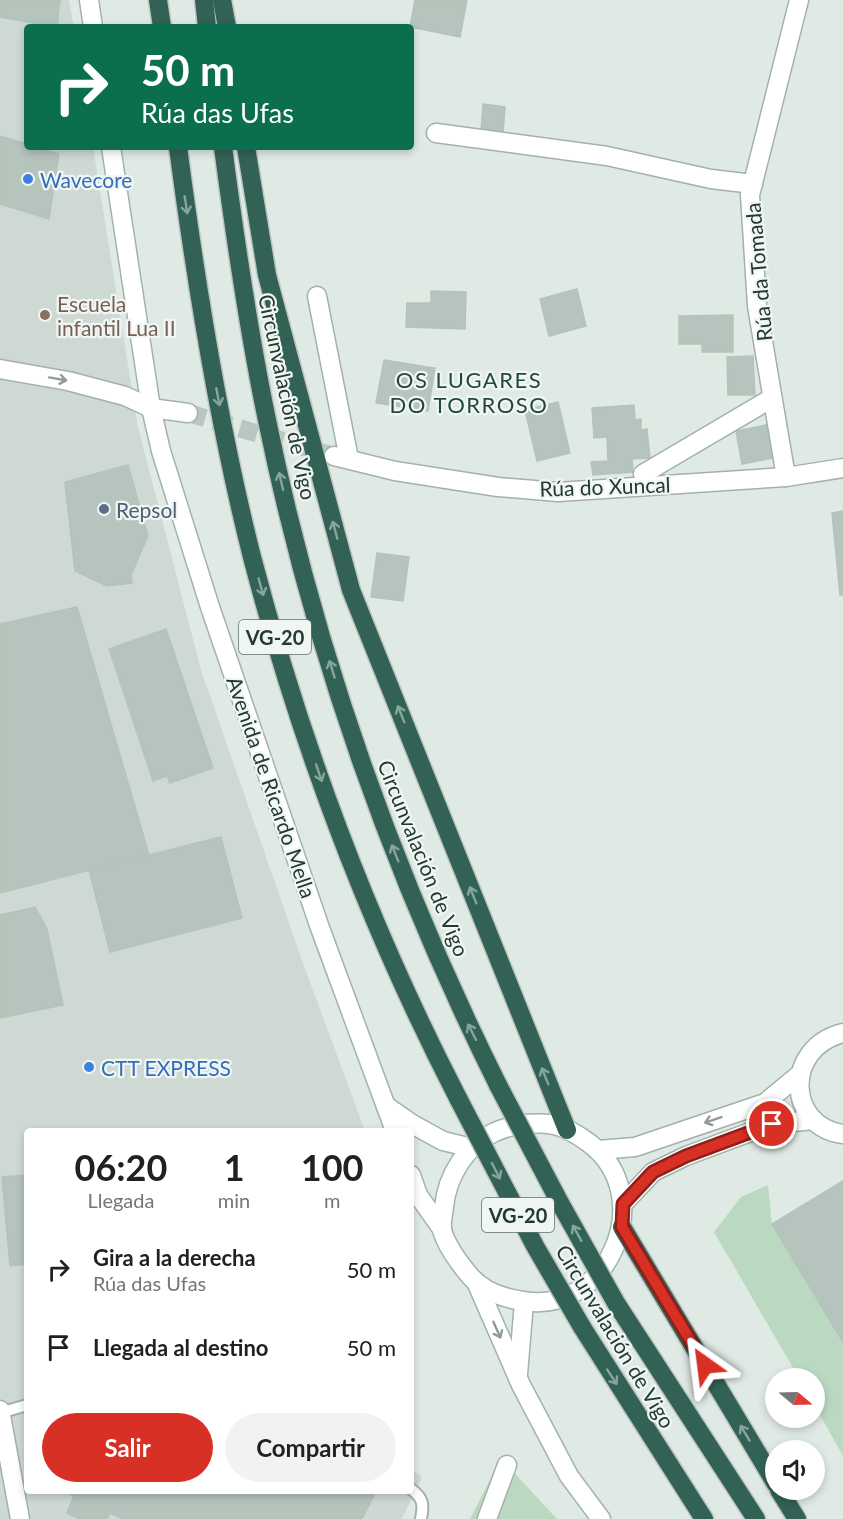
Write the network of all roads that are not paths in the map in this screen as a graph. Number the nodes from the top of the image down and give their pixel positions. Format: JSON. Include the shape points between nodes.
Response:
{"nodes":[{"id":1,"x":89,"y":0,"type":"edge"},
{"id":2,"x":158,"y":0,"type":"edge"},
{"id":3,"x":204,"y":0,"type":"edge"},
{"id":4,"x":222,"y":0,"type":"edge"},
{"id":5,"x":799,"y":0,"type":"edge"},
{"id":6,"x":93,"y":24,"type":"edge"},
{"id":7,"x":162,"y":24,"type":"edge"},
{"id":8,"x":207,"y":24,"type":"edge"},
{"id":9,"x":226,"y":24,"type":"edge"},
{"id":10,"x":436,"y":133,"type":"dead end"},
{"id":11,"x":111,"y":150,"type":"edge"},
{"id":12,"x":178,"y":150,"type":"edge"},
{"id":13,"x":223,"y":150,"type":"edge"},
{"id":14,"x":246,"y":150,"type":"edge"},
{"id":15,"x":753,"y":184,"type":"junction"},
{"id":16,"x":317,"y":296,"type":"dead end"},
{"id":17,"x":0,"y":369,"type":"edge"},
{"id":18,"x":772,"y":398,"type":"junction"},
{"id":19,"x":151,"y":408,"type":"junction"},
{"id":20,"x":188,"y":413,"type":"tunnel mouth"},
{"id":21,"x":843,"y":468,"type":"edge"},
{"id":22,"x":643,"y":474,"type":"dead end"},
{"id":23,"x":786,"y":477,"type":"junction"},
{"id":24,"x":843,"y":1033,"type":"edge"},
{"id":25,"x":800,"y":1074,"type":"junction"},
{"id":26,"x":386,"y":1106,"type":"junction"},
{"id":27,"x":814,"y":1120,"type":"junction"},
{"id":28,"x":394,"y":1128,"type":"edge"},
{"id":29,"x":567,"y":1130,"type":"junction"},
{"id":30,"x":843,"y":1134,"type":"edge"},
{"id":31,"x":472,"y":1148,"type":"junction"},
{"id":32,"x":598,"y":1150,"type":"junction"},
{"id":33,"x":414,"y":1183,"type":"edge"},
{"id":34,"x":623,"y":1204,"type":"junction"},
{"id":35,"x":622,"y":1227,"type":"junction"},
{"id":36,"x":442,"y":1229,"type":"junction"},
{"id":37,"x":477,"y":1284,"type":"junction"},
{"id":38,"x":524,"y":1302,"type":"junction"},
{"id":39,"x":518,"y":1376,"type":"junction"},
{"id":40,"x":24,"y":1406,"type":"edge"},
{"id":41,"x":0,"y":1411,"type":"edge"},
{"id":42,"x":507,"y":1465,"type":"dead end"},
{"id":43,"x":765,"y":1466,"type":"edge"},
{"id":44,"x":414,"y":1491,"type":"edge"},
{"id":45,"x":785,"y":1500,"type":"edge"},
{"id":46,"x":20,"y":1519,"type":"edge"},
{"id":47,"x":421,"y":1519,"type":"edge"},
{"id":48,"x":487,"y":1519,"type":"edge"},
{"id":49,"x":601,"y":1519,"type":"edge"},
{"id":50,"x":704,"y":1519,"type":"edge"},
{"id":51,"x":756,"y":1519,"type":"edge"},
{"id":52,"x":797,"y":1519,"type":"edge"}],
"edges":[{"from":1,"to":6,"type":"street"},
{"from":2,"to":7,"type":"highway"},
{"from":3,"to":8,"type":"highway"},
{"from":4,"to":9,"type":"highway"},
{"from":5,"to":15,"type":"street","name":"Rúa da Tomada"},
{"from":10,"to":15,"type":"street","via":[[607,156],[711,179]]},
{"from":11,"to":19,"type":"street","name":"Avenida de Ricardo Mella"},
{"from":12,"to":50,"type":"highway","name":"Circunvalación de Vigo","number":"VG-20","one_way":true,"bridge":true,"via":[[203,315],[252,555],[287,680],[373,918],[423,1031],[535,1246]]},
{"from":51,"to":13,"type":"highway","name":"Circunvalación de Vigo","number":"VG-20","one_way":true,"bridge":true,"via":[[616,1303],[561,1203],[456,997],[385,830],[348,723],[296,544],[244,299]]},
{"from":29,"to":14,"type":"highway","one_way":true,"via":[[351,590],[267,274]]},
{"from":15,"to":18,"type":"street","name":"Rúa da Tomada","via":[[750,195],[757,306]]},
{"from":16,"to":23,"type":"street","name":"Rúa do Xuncal","via":[[341,458],[395,471],[558,492]]},
{"from":17,"to":19,"type":"street","one_way":true,"via":[[68,381],[124,396]]},
{"from":18,"to":22,"type":"street"},
{"from":18,"to":23,"type":"street","name":"Rúa da Tomada"},
{"from":19,"to":20,"type":"street"},
{"from":19,"to":26,"type":"street","name":"Avenida de Ricardo Mella","via":[[210,607],[320,928]]},
{"from":21,"to":23,"type":"street","name":"Rúa do Xuncal"},
{"from":24,"to":25,"type":"street","via":[[816,1046]]},
{"from":25,"to":27,"type":"street","via":[[799,1090]]},
{"from":25,"to":32,"type":"street","one_way":true,"via":[[765,1103],[634,1147]]},
{"from":26,"to":28,"type":"street","name":"Avenida de Ricardo Mella"},
{"from":26,"to":31,"type":"street","via":[[443,1141]]},
{"from":27,"to":30,"type":"street"},
{"from":27,"to":34,"type":"street","via":[[772,1124],[686,1156],[653,1172]]},
{"from":29,"to":31,"type":"street","via":[[549,1124],[521,1124],[495,1132]]},
{"from":29,"to":32,"type":"street"},
{"from":31,"to":36,"type":"street","via":[[455,1170],[445,1196]]},
{"from":32,"to":34,"type":"street","via":[[619,1184]]},
{"from":33,"to":36,"type":"street"},
{"from":34,"to":35,"type":"street"},
{"from":35,"to":38,"type":"street","via":[[616,1248],[588,1284],[569,1295]]},
{"from":43,"to":35,"type":"highway","one_way":true},
{"from":36,"to":37,"type":"street","via":[[457,1259]]},
{"from":37,"to":38,"type":"street"},
{"from":37,"to":39,"type":"street","one_way":true},
{"from":38,"to":39,"type":"street"},
{"from":39,"to":49,"type":"street","via":[[569,1476]]},
{"from":40,"to":41,"type":"lane"},
{"from":41,"to":46,"type":"street"},
{"from":42,"to":48,"type":"street"},
{"from":44,"to":47,"type":"lane","via":[[421,1496],[424,1506]]},
{"from":45,"to":52,"type":"highway"}]}
